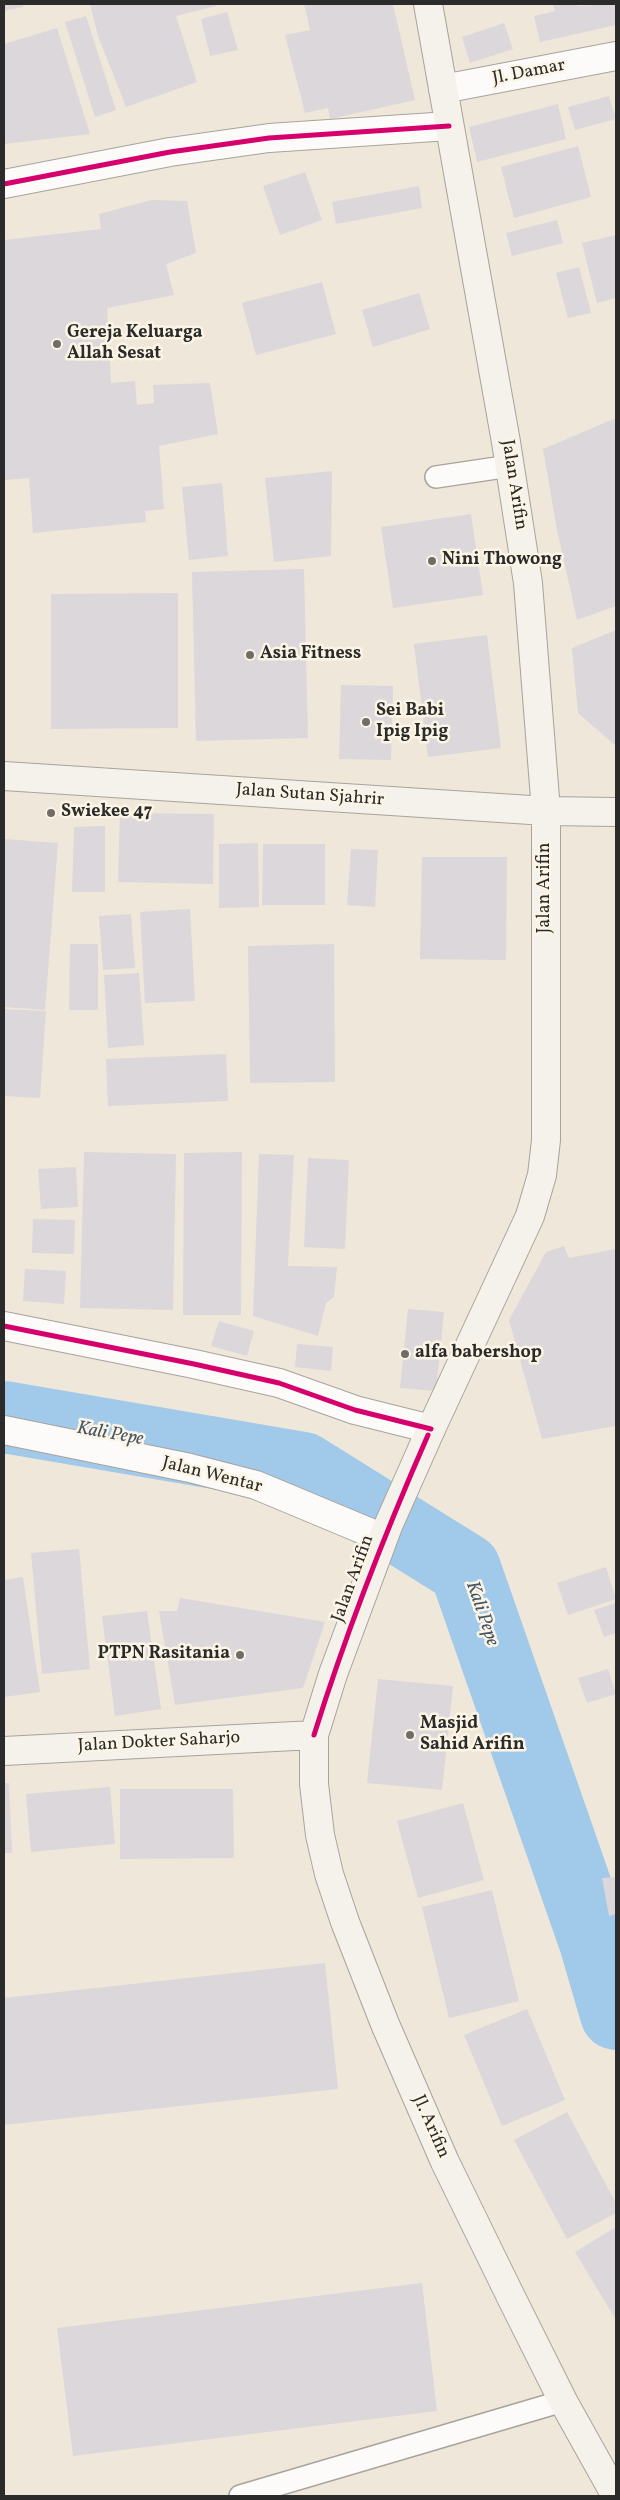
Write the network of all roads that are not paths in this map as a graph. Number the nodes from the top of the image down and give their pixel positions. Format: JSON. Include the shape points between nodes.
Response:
{"nodes":[{"id":1,"x":428,"y":4,"type":"edge"},
{"id":2,"x":616,"y":56,"type":"edge"},
{"id":3,"x":442,"y":89,"type":"junction"},
{"id":4,"x":449,"y":126,"type":"junction"},
{"id":5,"x":4,"y":184,"type":"edge"},
{"id":6,"x":510,"y":466,"type":"junction"},
{"id":7,"x":436,"y":477,"type":"dead end"},
{"id":8,"x":4,"y":776,"type":"edge"},
{"id":9,"x":546,"y":811,"type":"junction"},
{"id":10,"x":616,"y":812,"type":"edge"},
{"id":11,"x":4,"y":1326,"type":"edge"},
{"id":12,"x":4,"y":1430,"type":"edge"},
{"id":13,"x":429,"y":1432,"type":"junction"},
{"id":14,"x":385,"y":1532,"type":"junction"},
{"id":15,"x":314,"y":1735,"type":"junction"},
{"id":16,"x":4,"y":1751,"type":"edge"},
{"id":17,"x":563,"y":2401,"type":"junction"},
{"id":18,"x":240,"y":2496,"type":"edge"},
{"id":19,"x":616,"y":2496,"type":"edge"}],
"edges":[{"from":1,"to":3,"type":"main road","name":"Jalan Arifin"},
{"from":2,"to":3,"type":"street","name":"Jl. Damar"},
{"from":3,"to":4,"type":"main road","name":"Jalan Arifin"},
{"from":4,"to":5,"type":"street","via":[[286,136],[218,145]]},
{"from":4,"to":6,"type":"main road","name":"Jalan Arifin"},
{"from":6,"to":7,"type":"lane"},
{"from":6,"to":9,"type":"main road","name":"Jalan Arifin","via":[[528,584]]},
{"from":8,"to":9,"type":"main road","name":"Jalan Sutan Sjahrir"},
{"from":9,"to":10,"type":"main road","name":"Jalan Sutan Sjahrir"},
{"from":9,"to":13,"type":"main road","name":"Jalan Arifin","via":[[546,1131],[542,1176],[530,1216]]},
{"from":11,"to":13,"type":"street","via":[[279,1383]]},
{"from":12,"to":14,"type":"street","name":"Jalan Wentar","via":[[190,1468],[256,1485]]},
{"from":13,"to":14,"type":"main road","name":"Jalan Arifin"},
{"from":14,"to":15,"type":"main road","name":"Jalan Arifin"},
{"from":15,"to":16,"type":"main road","name":"Jalan Dokter Saharjo"},
{"from":15,"to":17,"type":"main road","name":"Jl. Arifin","via":[[314,1784],[320,1835],[345,1922],[445,2162]]},
{"from":17,"to":18,"type":"lane"},
{"from":17,"to":19,"type":"main road","name":"Jl. Arifin"}]}
